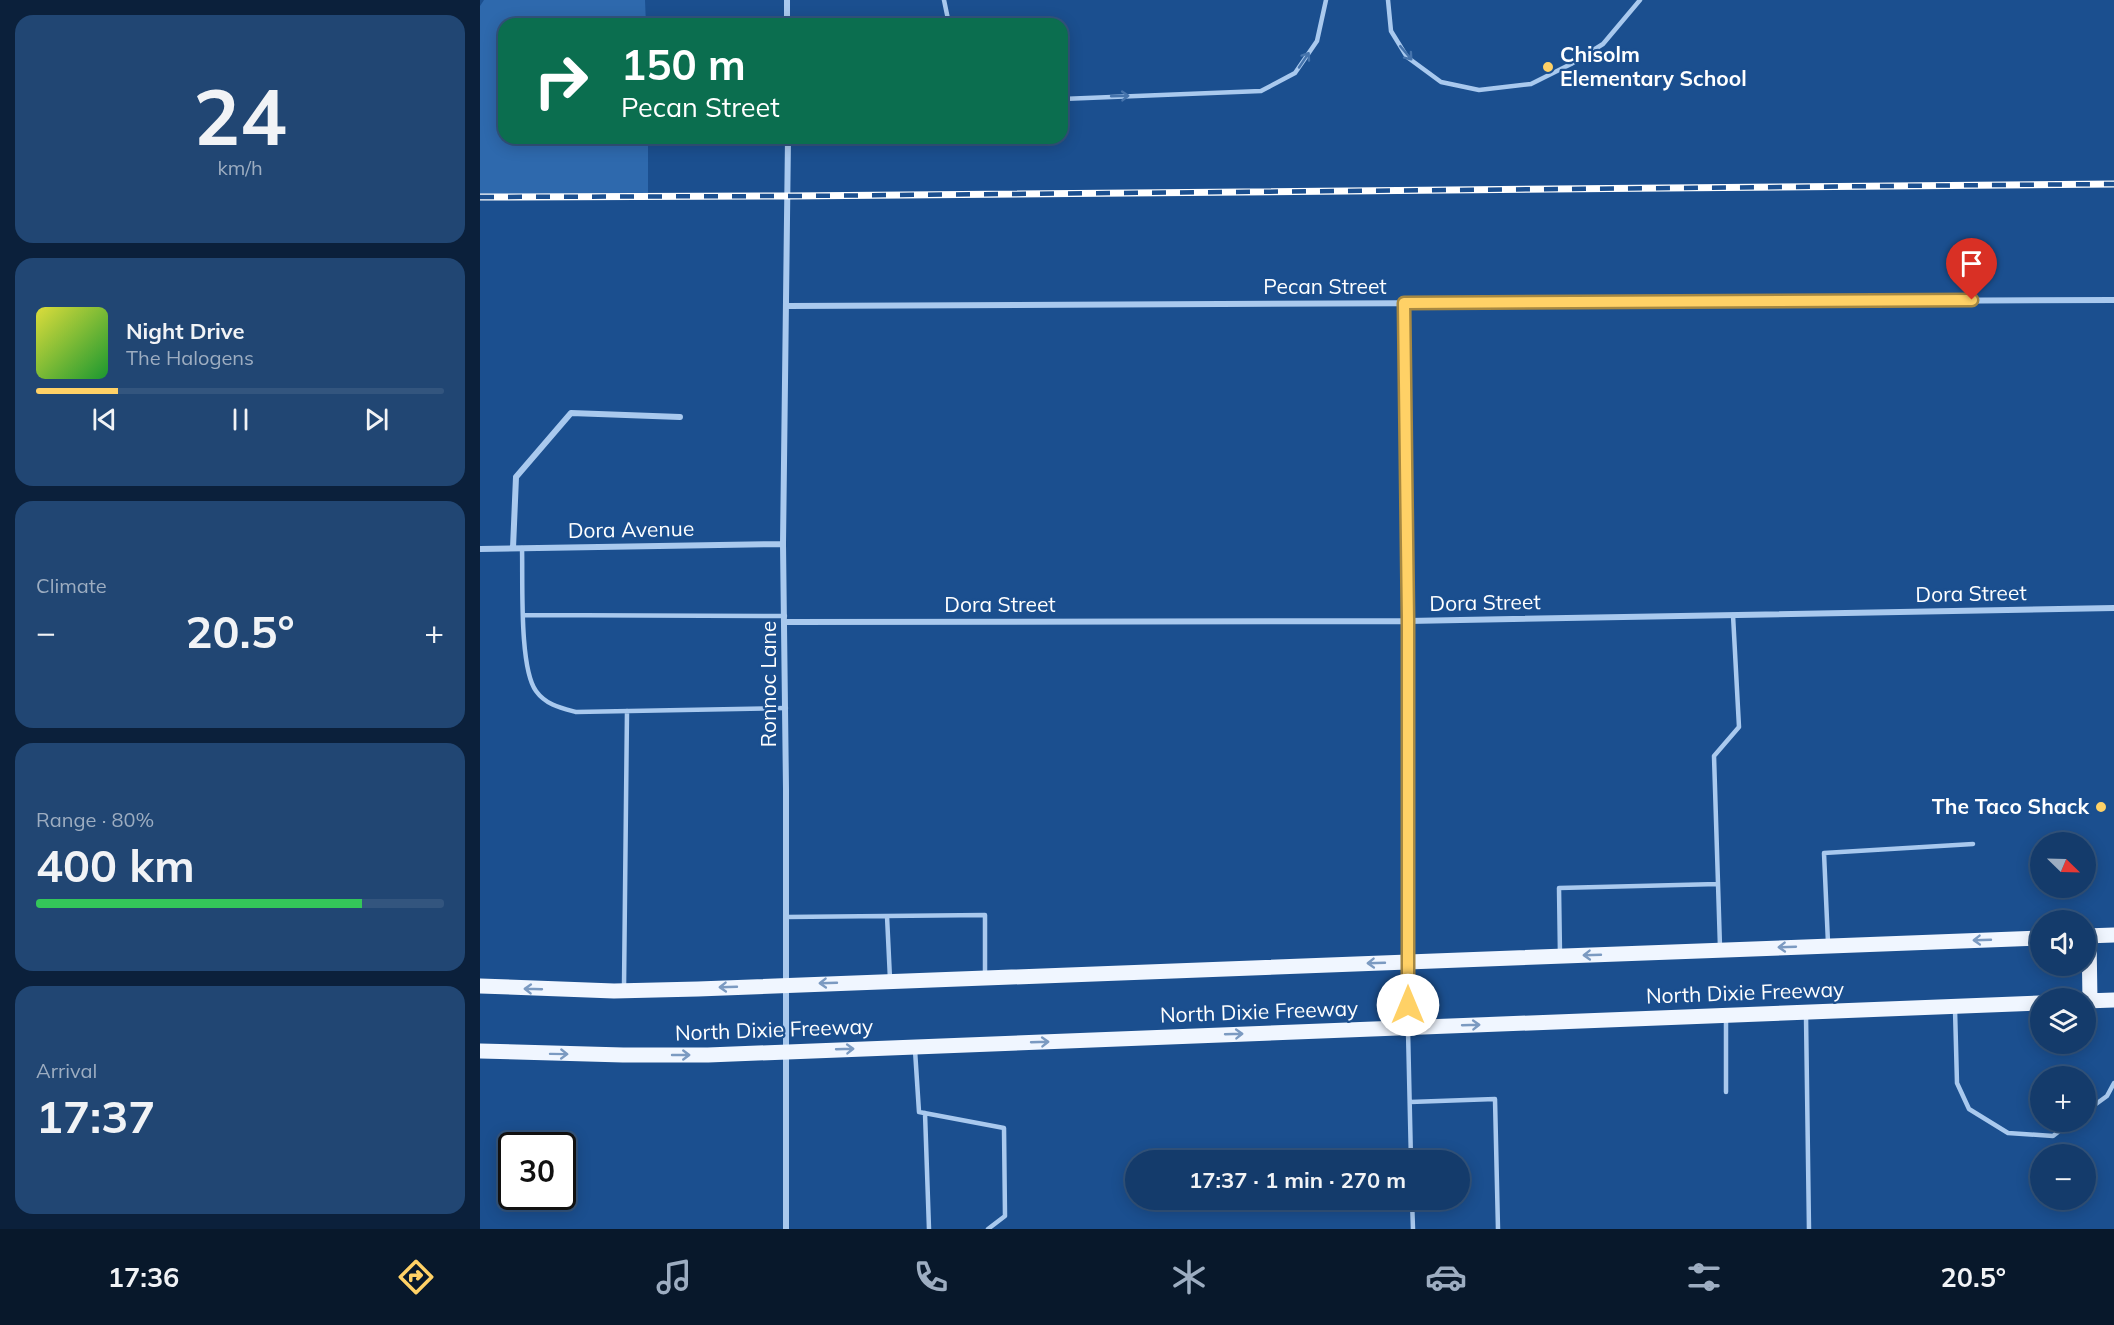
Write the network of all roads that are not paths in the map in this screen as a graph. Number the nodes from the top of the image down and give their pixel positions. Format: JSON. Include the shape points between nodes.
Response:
{"nodes":[{"id":1,"x":787,"y":0,"type":"edge"},
{"id":2,"x":944,"y":0,"type":"edge"},
{"id":3,"x":1326,"y":0,"type":"edge"},
{"id":4,"x":1388,"y":0,"type":"edge"},
{"id":5,"x":1640,"y":0,"type":"edge"},
{"id":6,"x":787,"y":18,"type":"edge"},
{"id":7,"x":948,"y":18,"type":"edge"},
{"id":8,"x":1068,"y":99,"type":"edge"},
{"id":9,"x":788,"y":144,"type":"edge"},
{"id":10,"x":2114,"y":300,"type":"edge"},
{"id":11,"x":1404,"y":303,"type":"junction"},
{"id":12,"x":788,"y":306,"type":"junction"},
{"id":13,"x":680,"y":417,"type":"dead end"},
{"id":14,"x":783,"y":544,"type":"junction"},
{"id":15,"x":513,"y":548,"type":"junction"},
{"id":16,"x":480,"y":549,"type":"edge"},
{"id":17,"x":522,"y":549,"type":"junction"},
{"id":18,"x":2114,"y":608,"type":"edge"},
{"id":19,"x":524,"y":615,"type":"junction"},
{"id":20,"x":1733,"y":615,"type":"junction"},
{"id":21,"x":785,"y":619,"type":"junction"},
{"id":22,"x":1408,"y":621,"type":"junction"},
{"id":23,"x":786,"y":708,"type":"junction"},
{"id":24,"x":627,"y":711,"type":"junction"},
{"id":25,"x":1973,"y":844,"type":"dead end"},
{"id":26,"x":1718,"y":884,"type":"junction"},
{"id":27,"x":887,"y":916,"type":"junction"},
{"id":28,"x":786,"y":917,"type":"junction"},
{"id":29,"x":2114,"y":935,"type":"edge"},
{"id":30,"x":2096,"y":936,"type":"edge"},
{"id":31,"x":2030,"y":938,"type":"edge"},
{"id":32,"x":1828,"y":946,"type":"junction"},
{"id":33,"x":1720,"y":950,"type":"junction"},
{"id":34,"x":1560,"y":956,"type":"junction"},
{"id":35,"x":1408,"y":962,"type":"junction"},
{"id":36,"x":985,"y":977,"type":"junction"},
{"id":37,"x":890,"y":981,"type":"junction"},
{"id":38,"x":786,"y":985,"type":"junction"},
{"id":39,"x":480,"y":986,"type":"edge"},
{"id":40,"x":624,"y":991,"type":"junction"},
{"id":41,"x":2114,"y":1000,"type":"edge"},
{"id":42,"x":2096,"y":1001,"type":"edge"},
{"id":43,"x":2030,"y":1003,"type":"edge"},
{"id":44,"x":1955,"y":1006,"type":"junction"},
{"id":45,"x":1806,"y":1012,"type":"junction"},
{"id":46,"x":1726,"y":1014,"type":"junction"},
{"id":47,"x":1408,"y":1027,"type":"junction"},
{"id":48,"x":915,"y":1047,"type":"junction"},
{"id":49,"x":480,"y":1051,"type":"edge"},
{"id":50,"x":786,"y":1052,"type":"junction"},
{"id":51,"x":2114,"y":1083,"type":"edge"},
{"id":52,"x":1726,"y":1092,"type":"dead end"},
{"id":53,"x":1410,"y":1102,"type":"junction"},
{"id":54,"x":2096,"y":1104,"type":"edge"},
{"id":55,"x":925,"y":1113,"type":"junction"},
{"id":56,"x":2058,"y":1132,"type":"edge"},
{"id":57,"x":1411,"y":1150,"type":"edge"},
{"id":58,"x":1412,"y":1210,"type":"edge"},
{"id":59,"x":786,"y":1229,"type":"edge"},
{"id":60,"x":929,"y":1229,"type":"edge"},
{"id":61,"x":988,"y":1229,"type":"edge"},
{"id":62,"x":1413,"y":1229,"type":"edge"},
{"id":63,"x":1498,"y":1229,"type":"edge"},
{"id":64,"x":1809,"y":1229,"type":"edge"}],
"edges":[{"from":1,"to":6,"type":"street"},
{"from":2,"to":7,"type":"lane"},
{"from":8,"to":3,"type":"lane","one_way":true,"via":[[1261,91],[1295,73],[1317,41]]},
{"from":4,"to":5,"type":"lane","one_way":true,"via":[[1391,32],[1407,57],[1440,82],[1479,90],[1531,84],[1571,64],[1604,44]]},
{"from":9,"to":12,"type":"street","name":"Ronnoc Lane"},
{"from":10,"to":11,"type":"street","name":"Pecan Street"},
{"from":11,"to":12,"type":"street","name":"Pecan Street"},
{"from":11,"to":22,"type":"street"},
{"from":12,"to":14,"type":"street","name":"Ronnoc Lane"},
{"from":13,"to":15,"type":"street","via":[[571,414],[516,477]]},
{"from":14,"to":17,"type":"street","name":"Dora Avenue"},
{"from":14,"to":21,"type":"street","name":"Ronnoc Lane"},
{"from":15,"to":16,"type":"street","name":"Dora Avenue"},
{"from":15,"to":17,"type":"street","name":"Dora Avenue"},
{"from":17,"to":19,"type":"lane"},
{"from":18,"to":20,"type":"street","name":"Dora Street"},
{"from":19,"to":21,"type":"lane"},
{"from":19,"to":24,"type":"lane","via":[[529,674],[535,690],[546,702],[576,712]]},
{"from":20,"to":22,"type":"street","name":"Dora Street"},
{"from":20,"to":26,"type":"lane","via":[[1739,727],[1714,756]]},
{"from":21,"to":22,"type":"street","name":"Dora Street"},
{"from":21,"to":23,"type":"street","name":"Ronnoc Lane"},
{"from":22,"to":35,"type":"street"},
{"from":23,"to":24,"type":"lane"},
{"from":23,"to":28,"type":"street","name":"Ronnoc Lane"},
{"from":24,"to":40,"type":"lane"},
{"from":25,"to":32,"type":"lane","via":[[1824,853]]},
{"from":26,"to":33,"type":"lane"},
{"from":26,"to":34,"type":"lane","via":[[1559,888]]},
{"from":27,"to":28,"type":"lane"},
{"from":27,"to":36,"type":"lane","via":[[985,915]]},
{"from":27,"to":37,"type":"lane"},
{"from":28,"to":38,"type":"street","name":"Ronnoc Lane"},
{"from":29,"to":30,"type":"main road"},
{"from":31,"to":32,"type":"main road","name":"North Dixie Freeway","one_way":true},
{"from":32,"to":33,"type":"main road","name":"North Dixie Freeway","one_way":true},
{"from":33,"to":34,"type":"main road","name":"North Dixie Freeway","one_way":true},
{"from":34,"to":35,"type":"main road","name":"North Dixie Freeway"},
{"from":35,"to":36,"type":"main road","name":"North Dixie Freeway","one_way":true},
{"from":35,"to":47,"type":"street"},
{"from":36,"to":37,"type":"main road","name":"North Dixie Freeway"},
{"from":37,"to":38,"type":"main road","name":"North Dixie Freeway","one_way":true},
{"from":38,"to":40,"type":"main road","name":"North Dixie Freeway","one_way":true},
{"from":38,"to":50,"type":"street","name":"Ronnoc Lane"},
{"from":40,"to":39,"type":"main road","name":"North Dixie Freeway","one_way":true},
{"from":41,"to":42,"type":"main road"},
{"from":43,"to":44,"type":"main road","name":"North Dixie Freeway"},
{"from":44,"to":45,"type":"main road","name":"North Dixie Freeway"},
{"from":44,"to":56,"type":"lane","via":[[1957,1083],[1969,1109],[2008,1133],[2053,1136]]},
{"from":45,"to":46,"type":"main road","name":"North Dixie Freeway"},
{"from":45,"to":64,"type":"lane"},
{"from":47,"to":46,"type":"main road","name":"North Dixie Freeway","one_way":true},
{"from":46,"to":52,"type":"lane"},
{"from":48,"to":47,"type":"main road","name":"North Dixie Freeway","one_way":true},
{"from":47,"to":53,"type":"lane"},
{"from":50,"to":48,"type":"main road","name":"North Dixie Freeway","one_way":true},
{"from":48,"to":55,"type":"lane","via":[[919,1112]]},
{"from":49,"to":50,"type":"main road","name":"North Dixie Freeway","one_way":true,"via":[[623,1055]]},
{"from":50,"to":59,"type":"street","name":"Ronnoc Lane"},
{"from":51,"to":54,"type":"lane","via":[[2107,1096]]},
{"from":53,"to":57,"type":"lane"},
{"from":53,"to":63,"type":"lane","via":[[1495,1100]]},
{"from":55,"to":60,"type":"lane"},
{"from":55,"to":61,"type":"lane","via":[[1004,1128],[1005,1216]]},
{"from":58,"to":62,"type":"lane"}]}
